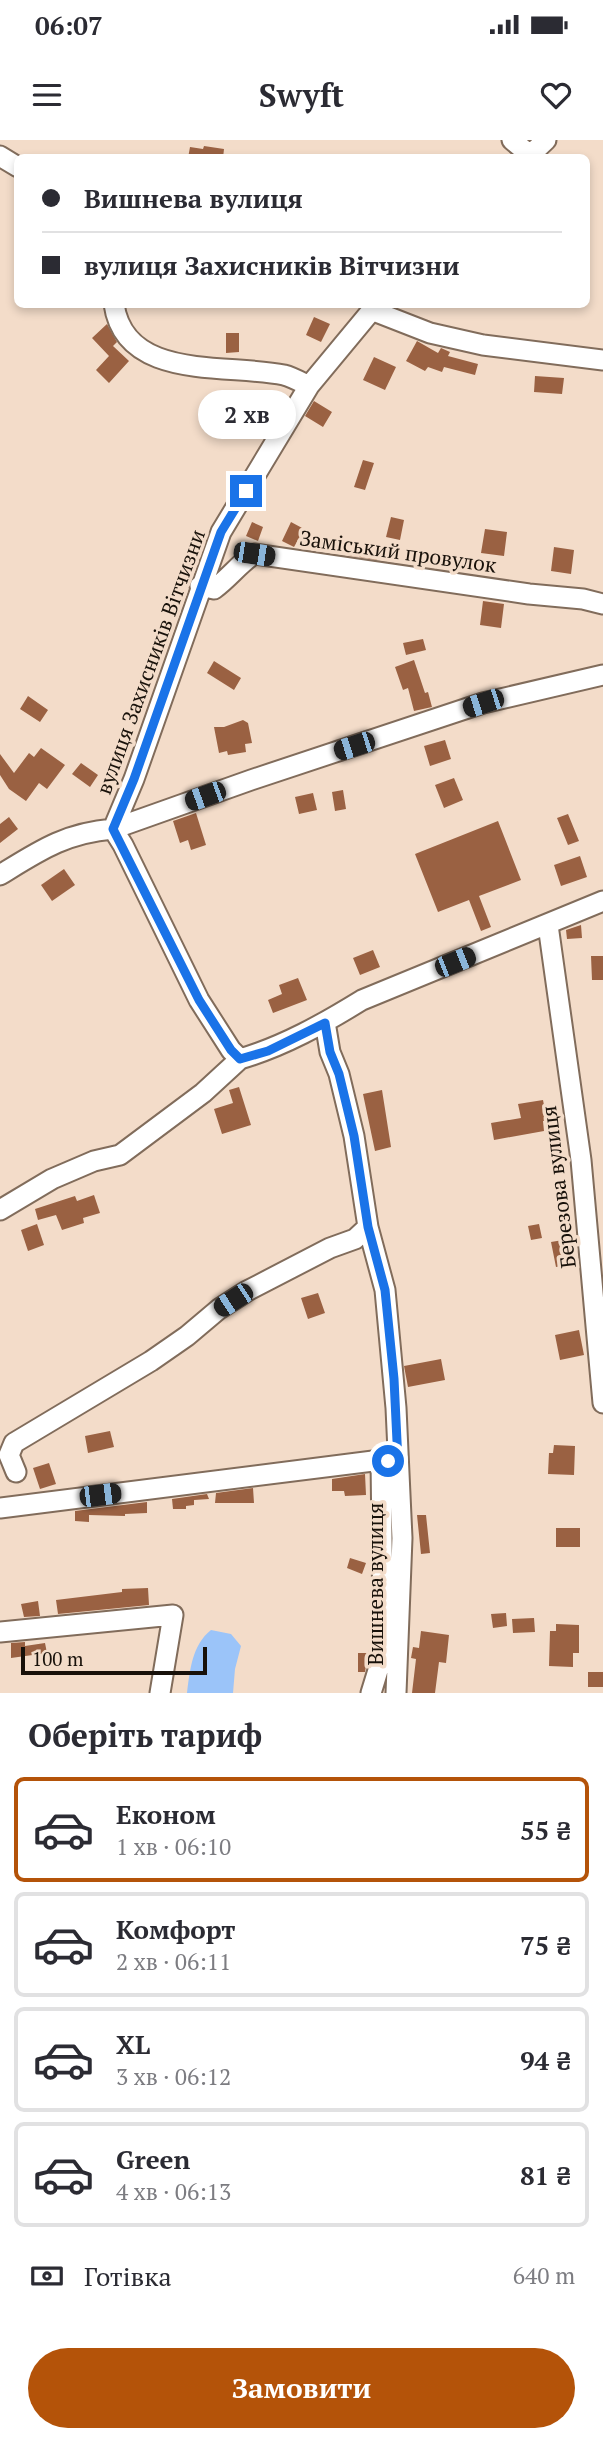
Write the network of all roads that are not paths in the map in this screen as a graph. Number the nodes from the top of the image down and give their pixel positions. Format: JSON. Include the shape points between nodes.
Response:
{"nodes":[{"id":1,"x":512,"y":140,"type":"edge"},
{"id":2,"x":546,"y":140,"type":"edge"},
{"id":3,"x":527,"y":154,"type":"edge"},
{"id":4,"x":531,"y":154,"type":"edge"},
{"id":5,"x":114,"y":308,"type":"edge"},
{"id":6,"x":373,"y":308,"type":"edge"},
{"id":7,"x":376,"y":308,"type":"edge"},
{"id":8,"x":603,"y":360,"type":"edge"},
{"id":9,"x":309,"y":386,"type":"junction"},
{"id":10,"x":200,"y":586,"type":"junction"},
{"id":11,"x":603,"y":604,"type":"edge"},
{"id":12,"x":603,"y":675,"type":"edge"},
{"id":13,"x":113,"y":829,"type":"junction"},
{"id":14,"x":0,"y":876,"type":"edge"},
{"id":15,"x":603,"y":901,"type":"edge"},
{"id":16,"x":548,"y":925,"type":"junction"},
{"id":17,"x":325,"y":1023,"type":"junction"},
{"id":18,"x":240,"y":1059,"type":"junction"},
{"id":19,"x":0,"y":1210,"type":"edge"},
{"id":20,"x":368,"y":1227,"type":"junction"},
{"id":21,"x":603,"y":1403,"type":"edge"},
{"id":22,"x":390,"y":1461,"type":"junction"},
{"id":23,"x":16,"y":1472,"type":"dead end"},
{"id":24,"x":0,"y":1508,"type":"edge"},
{"id":25,"x":0,"y":1632,"type":"edge"},
{"id":26,"x":366,"y":1692,"type":"edge"},
{"id":27,"x":160,"y":1693,"type":"edge"},
{"id":28,"x":396,"y":1693,"type":"edge"}],
"edges":[{"from":1,"to":3,"type":"street"},
{"from":2,"to":4,"type":"street"},
{"from":5,"to":9,"type":"street","via":[[116,323],[129,341],[154,356],[186,366],[286,375]]},
{"from":6,"to":9,"type":"street","name":"вулиця Захисників Вітчизни"},
{"from":7,"to":8,"type":"street","via":[[430,333],[483,345]]},
{"from":9,"to":10,"type":"street","name":"вулиця Захисників Вітчизни","via":[[221,532]]},
{"from":10,"to":11,"type":"street","name":"Заміський провулок","via":[[215,589],[254,554]]},
{"from":10,"to":13,"type":"street","name":"вулиця Захисників Вітчизни"},
{"from":12,"to":13,"type":"street","name":"вулиця Захисників Вітчизни","via":[[483,703]]},
{"from":13,"to":14,"type":"street","name":"вулиця Захисників Вітчизни","via":[[89,831],[49,845]]},
{"from":13,"to":18,"type":"street","via":[[199,1000]]},
{"from":15,"to":16,"type":"street"},
{"from":16,"to":17,"type":"street","via":[[362,1000]]},
{"from":16,"to":21,"type":"street","name":"Березова вулиця","via":[[581,1160]]},
{"from":17,"to":18,"type":"street","via":[[268,1051]]},
{"from":17,"to":20,"type":"street","name":"Вишнева вулиця","via":[[354,1136]]},
{"from":18,"to":19,"type":"street","via":[[120,1155],[51,1179]]},
{"from":20,"to":22,"type":"street","name":"Вишнева вулиця","via":[[385,1290],[394,1379]]},
{"from":20,"to":23,"type":"street","via":[[355,1239],[247,1291],[151,1361],[15,1443],[9,1455]]},
{"from":22,"to":24,"type":"street"},
{"from":22,"to":26,"type":"street","via":[[379,1667]]},
{"from":22,"to":28,"type":"street","name":"Вишнева вулиця","via":[[402,1538]]},
{"from":25,"to":27,"type":"street","via":[[173,1615]]}]}
